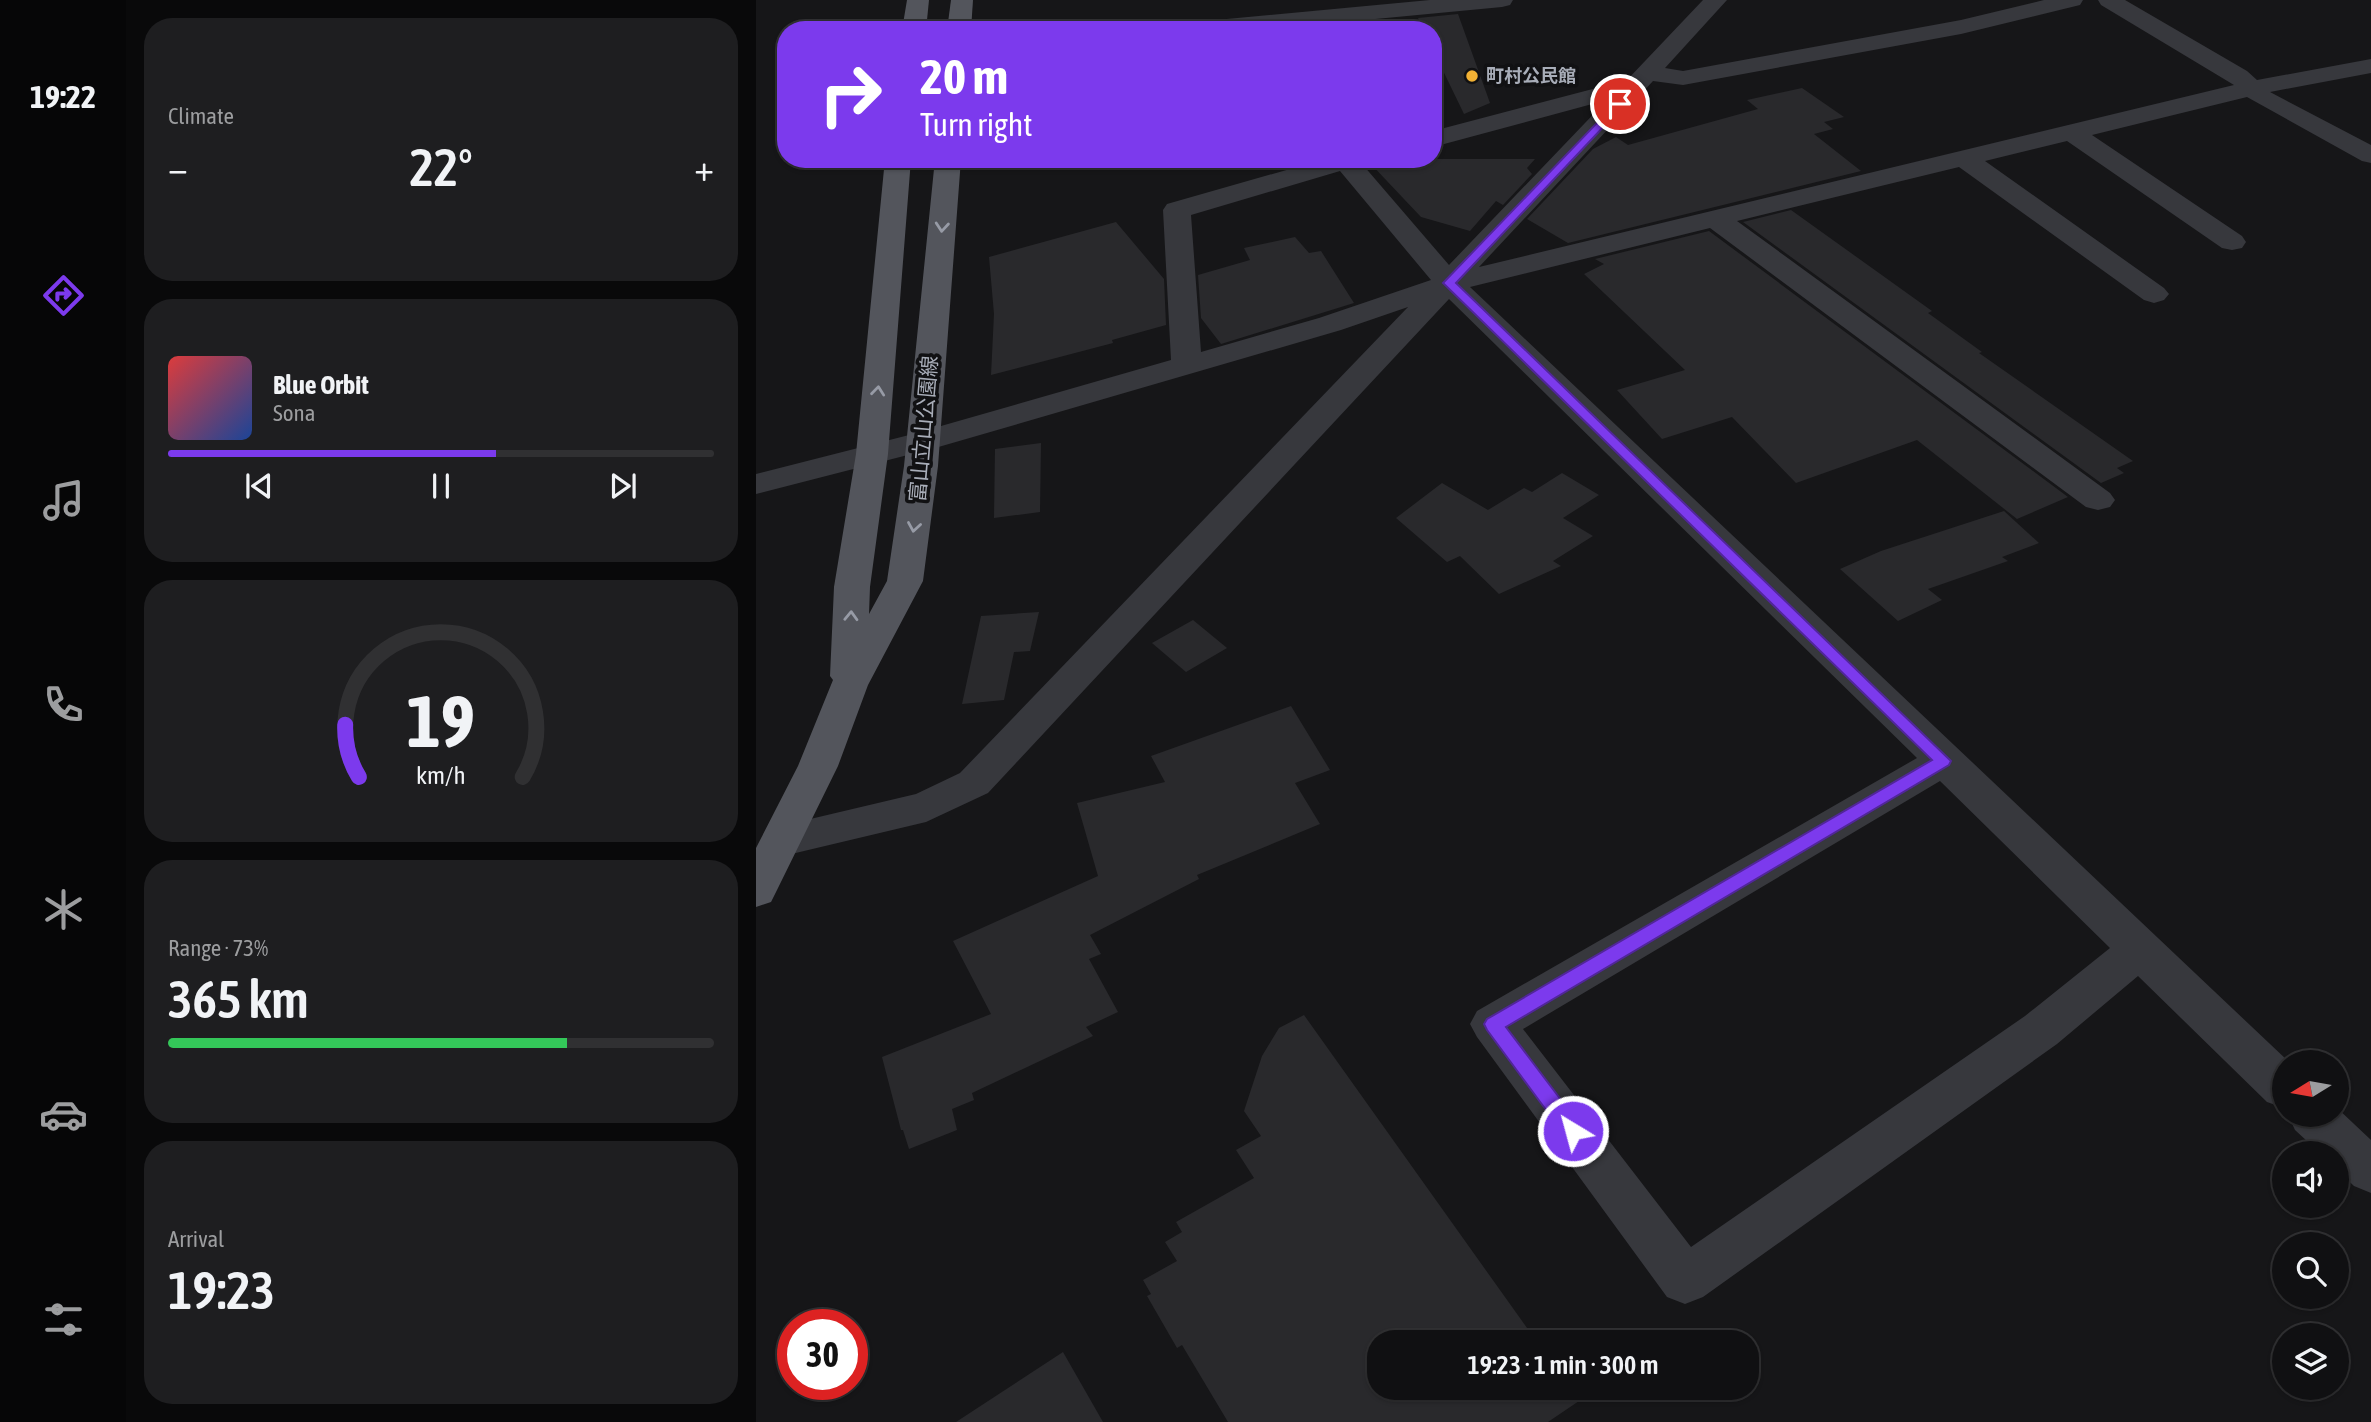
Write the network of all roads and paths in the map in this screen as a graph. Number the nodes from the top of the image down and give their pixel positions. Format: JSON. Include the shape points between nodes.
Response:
{"nodes":[{"id":1,"x":918,"y":0,"type":"edge"},
{"id":2,"x":962,"y":0,"type":"edge"},
{"id":3,"x":1235,"y":0,"type":"edge"},
{"id":4,"x":1502,"y":0,"type":"edge"},
{"id":5,"x":1716,"y":0,"type":"edge"},
{"id":6,"x":2072,"y":0,"type":"edge"},
{"id":7,"x":2109,"y":0,"type":"edge"},
{"id":8,"x":915,"y":21,"type":"edge"},
{"id":9,"x":960,"y":21,"type":"edge"},
{"id":10,"x":1241,"y":21,"type":"edge"},
{"id":11,"x":1301,"y":21,"type":"edge"},
{"id":12,"x":2371,"y":66,"type":"edge"},
{"id":13,"x":1644,"y":79,"type":"junction"},
{"id":14,"x":2253,"y":88,"type":"junction"},
{"id":15,"x":2073,"y":133,"type":"junction"},
{"id":16,"x":1442,"y":136,"type":"edge"},
{"id":17,"x":2371,"y":155,"type":"edge"},
{"id":18,"x":1965,"y":159,"type":"junction"},
{"id":19,"x":897,"y":168,"type":"edge"},
{"id":20,"x":947,"y":168,"type":"edge"},
{"id":21,"x":1321,"y":168,"type":"edge"},
{"id":22,"x":1355,"y":168,"type":"edge"},
{"id":23,"x":1716,"y":219,"type":"junction"},
{"id":24,"x":2232,"y":242,"type":"dead end"},
{"id":25,"x":1449,"y":283,"type":"junction"},
{"id":26,"x":2154,"y":293,"type":"dead end"},
{"id":27,"x":1186,"y":363,"type":"junction"},
{"id":28,"x":924,"y":441,"type":"junction"},
{"id":29,"x":872,"y":454,"type":"junction"},
{"id":30,"x":756,"y":484,"type":"edge"},
{"id":31,"x":2098,"y":500,"type":"dead end"},
{"id":32,"x":849,"y":685,"type":"junction"},
{"id":33,"x":1943,"y":761,"type":"junction"},
{"id":34,"x":783,"y":840,"type":"junction"},
{"id":35,"x":756,"y":890,"type":"edge"},
{"id":36,"x":2139,"y":950,"type":"junction"},
{"id":37,"x":2272,"y":1077,"type":"edge"},
{"id":38,"x":2325,"y":1127,"type":"edge"},
{"id":39,"x":2371,"y":1171,"type":"edge"}],
"edges":[{"from":1,"to":8,"type":"main road"},
{"from":2,"to":9,"type":"main road"},
{"from":3,"to":10,"type":"street"},
{"from":4,"to":11,"type":"street"},
{"from":5,"to":13,"type":"street"},
{"from":6,"to":13,"type":"street","via":[[1961,27],[1683,78]]},
{"from":7,"to":14,"type":"street"},
{"from":12,"to":14,"type":"street"},
{"from":13,"to":16,"type":"street"},
{"from":13,"to":25,"type":"street"},
{"from":14,"to":15,"type":"street"},
{"from":14,"to":17,"type":"street","via":[[2261,97]]},
{"from":15,"to":18,"type":"street"},
{"from":15,"to":24,"type":"street"},
{"from":18,"to":23,"type":"street"},
{"from":18,"to":26,"type":"street"},
{"from":29,"to":19,"type":"main road","name":"富山立山公園線","one_way":true},
{"from":20,"to":28,"type":"main road","name":"富山立山公園線","one_way":true},
{"from":21,"to":27,"type":"street","via":[[1177,210]]},
{"from":22,"to":25,"type":"street"},
{"from":23,"to":25,"type":"street"},
{"from":23,"to":31,"type":"street"},
{"from":25,"to":27,"type":"street","via":[[1330,324]]},
{"from":25,"to":33,"type":"street"},
{"from":25,"to":34,"type":"street","via":[[974,783],[926,807]]},
{"from":27,"to":28,"type":"street"},
{"from":28,"to":29,"type":"street"},
{"from":28,"to":32,"type":"main road","name":"富山立山公園線","one_way":true,"via":[[905,581]]},
{"from":29,"to":30,"type":"street"},
{"from":32,"to":29,"type":"main road","name":"富山立山公園線","one_way":true,"via":[[852,586]]},
{"from":32,"to":34,"type":"main road","name":"富山立山公園線"},
{"from":33,"to":36,"type":"street"},
{"from":33,"to":36,"type":"street","via":[[1493,1024],[1685,1280],[2041,1030]]},
{"from":34,"to":35,"type":"main road","name":"富山立山公園線"},
{"from":36,"to":37,"type":"street"},
{"from":38,"to":39,"type":"street"}]}
